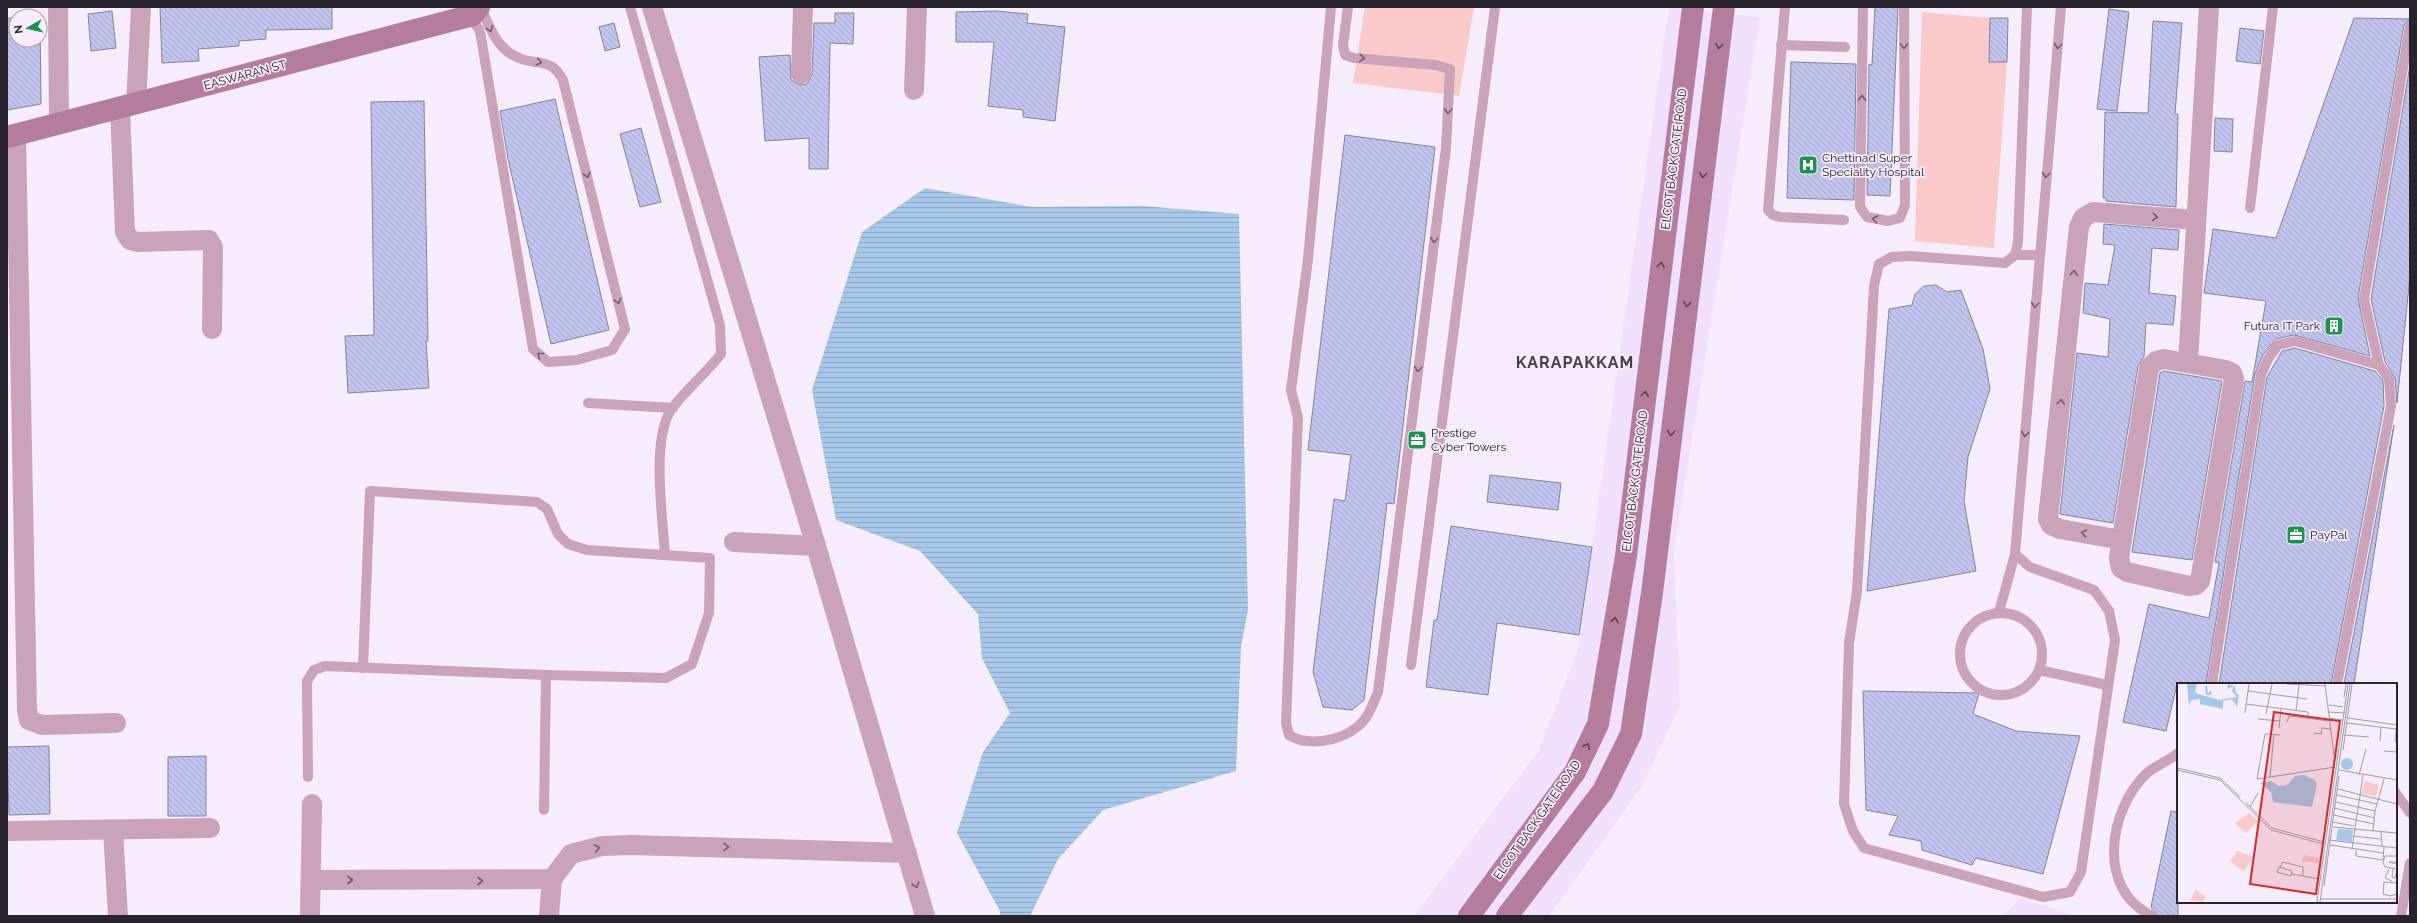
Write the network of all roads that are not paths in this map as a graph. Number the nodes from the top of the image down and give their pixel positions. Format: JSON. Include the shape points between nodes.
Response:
{"nodes":[{"id":1,"x":58,"y":7,"type":"edge"},
{"id":2,"x":141,"y":7,"type":"edge"},
{"id":3,"x":630,"y":7,"type":"edge"},
{"id":4,"x":652,"y":7,"type":"edge"},
{"id":5,"x":803,"y":7,"type":"edge"},
{"id":6,"x":917,"y":7,"type":"edge"},
{"id":7,"x":1331,"y":7,"type":"edge"},
{"id":8,"x":1348,"y":7,"type":"edge"},
{"id":9,"x":1495,"y":7,"type":"edge"},
{"id":10,"x":1693,"y":7,"type":"edge"},
{"id":11,"x":1724,"y":7,"type":"edge"},
{"id":12,"x":1785,"y":7,"type":"edge"},
{"id":13,"x":1863,"y":7,"type":"edge"},
{"id":14,"x":1904,"y":7,"type":"edge"},
{"id":15,"x":2027,"y":7,"type":"edge"},
{"id":16,"x":2061,"y":7,"type":"edge"},
{"id":17,"x":2197,"y":7,"type":"edge"},
{"id":18,"x":2209,"y":7,"type":"edge"},
{"id":19,"x":2273,"y":7,"type":"edge"},
{"id":20,"x":477,"y":10,"type":"edge"},
{"id":21,"x":2410,"y":26,"type":"edge"},
{"id":22,"x":1782,"y":45,"type":"junction"},
{"id":23,"x":1846,"y":47,"type":"dead end"},
{"id":24,"x":801,"y":74,"type":"dead end"},
{"id":25,"x":914,"y":90,"type":"dead end"},
{"id":26,"x":128,"y":106,"type":"junction"},
{"id":27,"x":59,"y":123,"type":"junction"},
{"id":28,"x":11,"y":135,"type":"edge"},
{"id":29,"x":2250,"y":208,"type":"dead end"},
{"id":30,"x":2184,"y":219,"type":"junction"},
{"id":31,"x":1844,"y":220,"type":"dead end"},
{"id":32,"x":2014,"y":255,"type":"junction"},
{"id":33,"x":2039,"y":255,"type":"junction"},
{"id":34,"x":212,"y":329,"type":"dead end"},
{"id":35,"x":2182,"y":361,"type":"junction"},
{"id":36,"x":2378,"y":365,"type":"junction"},
{"id":37,"x":588,"y":402,"type":"dead end"},
{"id":38,"x":672,"y":408,"type":"junction"},
{"id":39,"x":14,"y":442,"type":"edge"},
{"id":40,"x":2122,"y":540,"type":"junction"},
{"id":41,"x":734,"y":542,"type":"dead end"},
{"id":42,"x":816,"y":546,"type":"junction"},
{"id":43,"x":2015,"y":554,"type":"junction"},
{"id":44,"x":665,"y":555,"type":"junction"},
{"id":45,"x":1998,"y":612,"type":"junction"},
{"id":46,"x":1411,"y":665,"type":"dead end"},
{"id":47,"x":363,"y":668,"type":"junction"},
{"id":48,"x":2039,"y":670,"type":"junction"},
{"id":49,"x":546,"y":675,"type":"junction"},
{"id":50,"x":2212,"y":683,"type":"edge"},
{"id":51,"x":2338,"y":683,"type":"edge"},
{"id":52,"x":2107,"y":685,"type":"junction"},
{"id":53,"x":116,"y":723,"type":"dead end"},
{"id":54,"x":2177,"y":754,"type":"edge"},
{"id":55,"x":308,"y":777,"type":"dead end"},
{"id":56,"x":2397,"y":794,"type":"edge"},
{"id":57,"x":312,"y":804,"type":"dead end"},
{"id":58,"x":544,"y":810,"type":"dead end"},
{"id":59,"x":2410,"y":813,"type":"edge"},
{"id":60,"x":210,"y":828,"type":"dead end"},
{"id":61,"x":113,"y":830,"type":"junction"},
{"id":62,"x":7,"y":832,"type":"edge"},
{"id":63,"x":907,"y":853,"type":"junction"},
{"id":64,"x":2410,"y":863,"type":"edge"},
{"id":65,"x":552,"y":879,"type":"junction"},
{"id":66,"x":311,"y":880,"type":"junction"},
{"id":67,"x":1475,"y":914,"type":"edge"},
{"id":68,"x":118,"y":916,"type":"edge"},
{"id":69,"x":310,"y":916,"type":"edge"},
{"id":70,"x":549,"y":916,"type":"edge"},
{"id":71,"x":925,"y":916,"type":"edge"},
{"id":72,"x":1507,"y":916,"type":"edge"},
{"id":73,"x":2153,"y":916,"type":"edge"},
{"id":74,"x":2401,"y":916,"type":"edge"}],
"edges":[{"from":1,"to":27,"type":"street"},
{"from":2,"to":26,"type":"street"},
{"from":3,"to":38,"type":"lane","via":[[720,325],[720,354]]},
{"from":4,"to":42,"type":"street"},
{"from":5,"to":24,"type":"street"},
{"from":6,"to":25,"type":"street"},
{"from":8,"to":7,"type":"lane","one_way":true,"via":[[1343,45],[1345,55],[1435,65],[1450,70],[1446,148],[1378,692],[1369,714],[1358,727],[1343,736],[1311,742],[1298,741],[1289,735],[1286,723],[1298,418],[1291,390],[1308,259]]},
{"from":9,"to":46,"type":"lane"},
{"from":67,"to":10,"type":"street","name":"ELCOT BACK GATE ROAD","one_way":true,"via":[[1575,772],[1598,724],[1626,556]]},
{"from":11,"to":72,"type":"street","one_way":true,"via":[[1652,593],[1631,734],[1604,791]]},
{"from":12,"to":22,"type":"lane"},
{"from":14,"to":13,"type":"lane","one_way":true,"via":[[1905,206],[1900,218],[1888,221],[1867,217],[1860,207]]},
{"from":15,"to":32,"type":"lane","via":[[2018,242]]},
{"from":16,"to":33,"type":"lane","one_way":true},
{"from":17,"to":30,"type":"street"},
{"from":18,"to":35,"type":"street"},
{"from":19,"to":29,"type":"lane"},
{"from":20,"to":20,"type":"lane","one_way":true,"via":[[492,35],[504,48],[518,58],[543,62],[557,69],[563,80],[625,330],[612,350],[577,360],[548,362],[533,350]]},
{"from":20,"to":26,"type":"street","name":"EASWARAN ST"},
{"from":21,"to":36,"type":"lane","via":[[2364,299]]},
{"from":22,"to":23,"type":"lane"},
{"from":22,"to":31,"type":"lane","via":[[1768,210],[1780,217]]},
{"from":26,"to":27,"type":"street","name":"EASWARAN ST"},
{"from":26,"to":34,"type":"street","via":[[125,232],[130,240],[138,242],[209,240],[213,247]]},
{"from":27,"to":28,"type":"street","name":"EASWARAN ST"},
{"from":28,"to":39,"type":"street"},
{"from":30,"to":35,"type":"street"},
{"from":40,"to":30,"type":"street","one_way":true,"via":[[2060,529],[2051,525],[2048,518],[2079,227],[2083,218],[2093,212]]},
{"from":32,"to":33,"type":"lane"},
{"from":32,"to":52,"type":"lane","via":[[2005,263],[1910,256],[1892,257],[1879,264],[1874,286],[1857,591],[1849,643],[1844,804],[1853,832],[1864,848],[2043,897],[2070,892],[2081,872]]},
{"from":33,"to":43,"type":"lane","one_way":true},
{"from":35,"to":40,"type":"street","via":[[2156,361],[2149,368]]},
{"from":35,"to":40,"type":"street","via":[[2226,370],[2232,373],[2234,380],[2200,580],[2196,585],[2188,586],[2127,572],[2121,568],[2120,563]]},
{"from":36,"to":50,"type":"lane","via":[[2295,341],[2278,345],[2268,359],[2261,375]]},
{"from":36,"to":51,"type":"lane","via":[[2389,379],[2391,406]]},
{"from":37,"to":38,"type":"lane"},
{"from":38,"to":44,"type":"lane","via":[[663,429],[660,459]]},
{"from":39,"to":53,"type":"street","via":[[29,720],[42,725]]},
{"from":41,"to":42,"type":"street"},
{"from":42,"to":63,"type":"street"},
{"from":43,"to":45,"type":"lane"},
{"from":43,"to":52,"type":"lane","via":[[2030,567],[2094,590],[2109,611],[2115,640]]},
{"from":44,"to":47,"type":"lane","via":[[587,550],[568,544],[558,534],[547,509],[536,502],[370,491]]},
{"from":44,"to":49,"type":"lane","via":[[710,558],[709,612],[692,664],[666,678]]},
{"from":45,"to":48,"type":"lane","via":[[2012,614],[2025,620],[2035,629],[2041,642]]},
{"from":45,"to":48,"type":"lane","via":[[1983,616],[1970,625],[1961,639],[1959,655],[1962,671],[1972,684],[1985,693],[2001,696],[2017,692],[2030,683]]},
{"from":47,"to":49,"type":"lane"},
{"from":47,"to":55,"type":"lane","via":[[325,666],[314,670],[307,681]]},
{"from":48,"to":52,"type":"lane"},
{"from":49,"to":58,"type":"lane"},
{"from":54,"to":73,"type":"lane","via":[[2147,772],[2127,799],[2115,836],[2113,864],[2118,883],[2131,902]]},
{"from":56,"to":59,"type":"lane"},
{"from":57,"to":66,"type":"street"},
{"from":60,"to":61,"type":"street"},
{"from":61,"to":62,"type":"street"},
{"from":61,"to":68,"type":"street"},
{"from":65,"to":63,"type":"street","one_way":true,"via":[[571,854],[602,846],[630,844]]},
{"from":63,"to":71,"type":"street","one_way":true},
{"from":64,"to":74,"type":"lane"},
{"from":66,"to":65,"type":"street","one_way":true},
{"from":65,"to":70,"type":"street"},
{"from":66,"to":69,"type":"street"}]}
